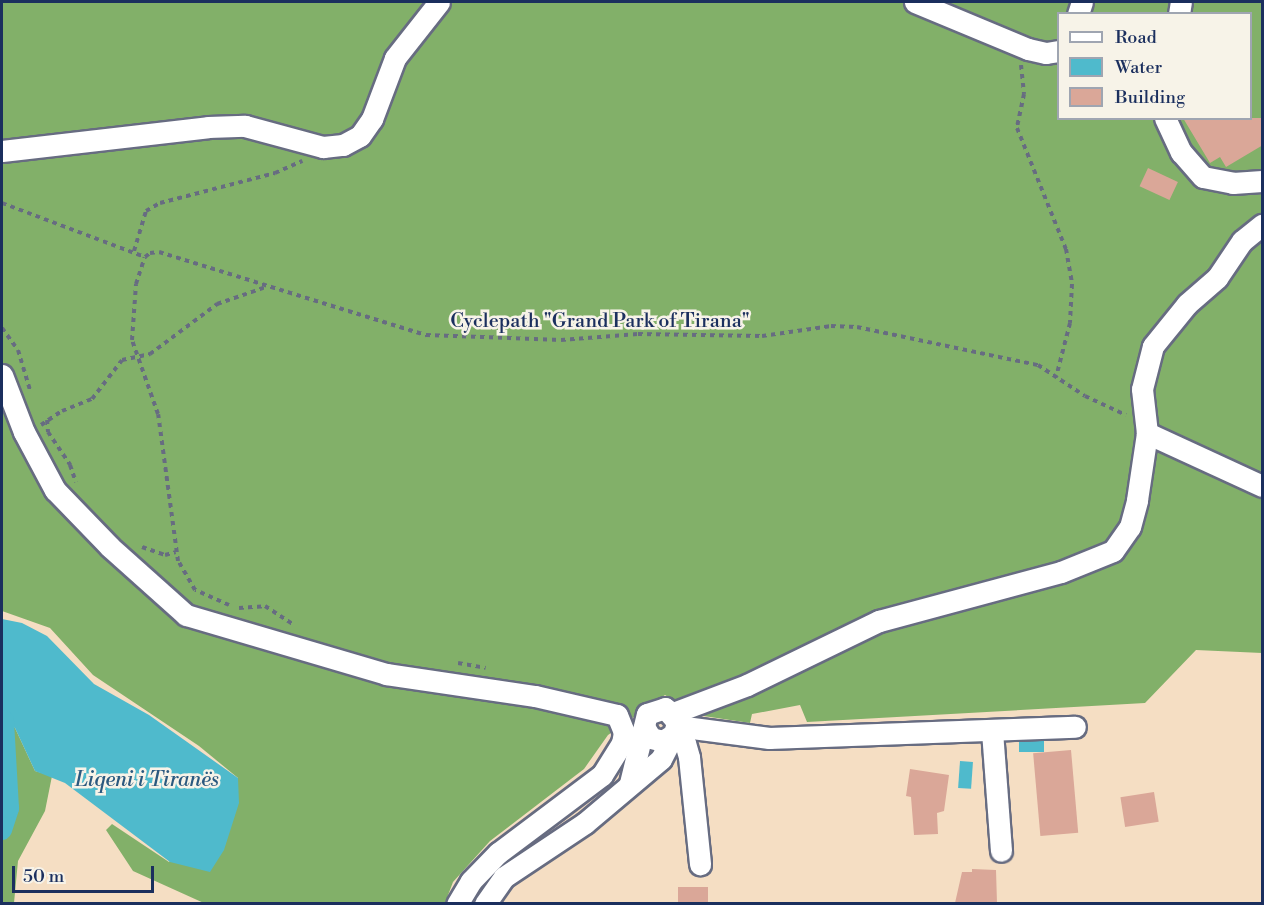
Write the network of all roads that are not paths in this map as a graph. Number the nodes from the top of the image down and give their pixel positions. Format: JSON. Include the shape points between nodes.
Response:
{"nodes":[{"id":1,"x":439,"y":2,"type":"edge"},
{"id":2,"x":915,"y":2,"type":"edge"},
{"id":3,"x":1057,"y":53,"type":"edge"},
{"id":4,"x":1166,"y":120,"type":"edge"},
{"id":5,"x":2,"y":151,"type":"edge"},
{"id":6,"x":1263,"y":181,"type":"edge"},
{"id":7,"x":1263,"y":225,"type":"edge"},
{"id":8,"x":2,"y":375,"type":"edge"},
{"id":9,"x":1146,"y":428,"type":"junction"},
{"id":10,"x":1263,"y":486,"type":"edge"},
{"id":11,"x":674,"y":727,"type":"junction"},
{"id":12,"x":1075,"y":727,"type":"dead end"},
{"id":13,"x":992,"y":731,"type":"junction"},
{"id":14,"x":630,"y":783,"type":"junction"},
{"id":15,"x":1001,"y":851,"type":"dead end"},
{"id":16,"x":700,"y":864,"type":"dead end"},
{"id":17,"x":457,"y":903,"type":"edge"},
{"id":18,"x":485,"y":903,"type":"edge"}],
"edges":[{"from":1,"to":5,"type":"street","via":[[395,58],[372,119],[360,136],[343,145],[323,147],[244,126]]},
{"from":2,"to":3,"type":"street","via":[[1010,42]]},
{"from":4,"to":6,"type":"street","via":[[1180,152],[1203,177],[1233,183]]},
{"from":7,"to":9,"type":"street","via":[[1242,241],[1217,278],[1180,312],[1153,346],[1142,389]]},
{"from":8,"to":17,"type":"street","via":[[24,432],[55,490],[110,547],[186,615],[386,674],[535,696],[617,715],[624,732],[622,742],[602,775],[498,853],[471,880]]},
{"from":9,"to":10,"type":"street"},
{"from":9,"to":11,"type":"street","via":[[1130,527],[1113,551],[1061,572],[879,621],[747,685]]},
{"from":11,"to":13,"type":"street","via":[[769,738]]},
{"from":11,"to":14,"type":"street","via":[[671,747]]},
{"from":11,"to":14,"type":"street","via":[[657,741],[644,727]]},
{"from":11,"to":16,"type":"street","via":[[689,757]]},
{"from":12,"to":13,"type":"street"},
{"from":13,"to":15,"type":"street"},
{"from":14,"to":18,"type":"street","via":[[585,824],[504,877]]}]}
